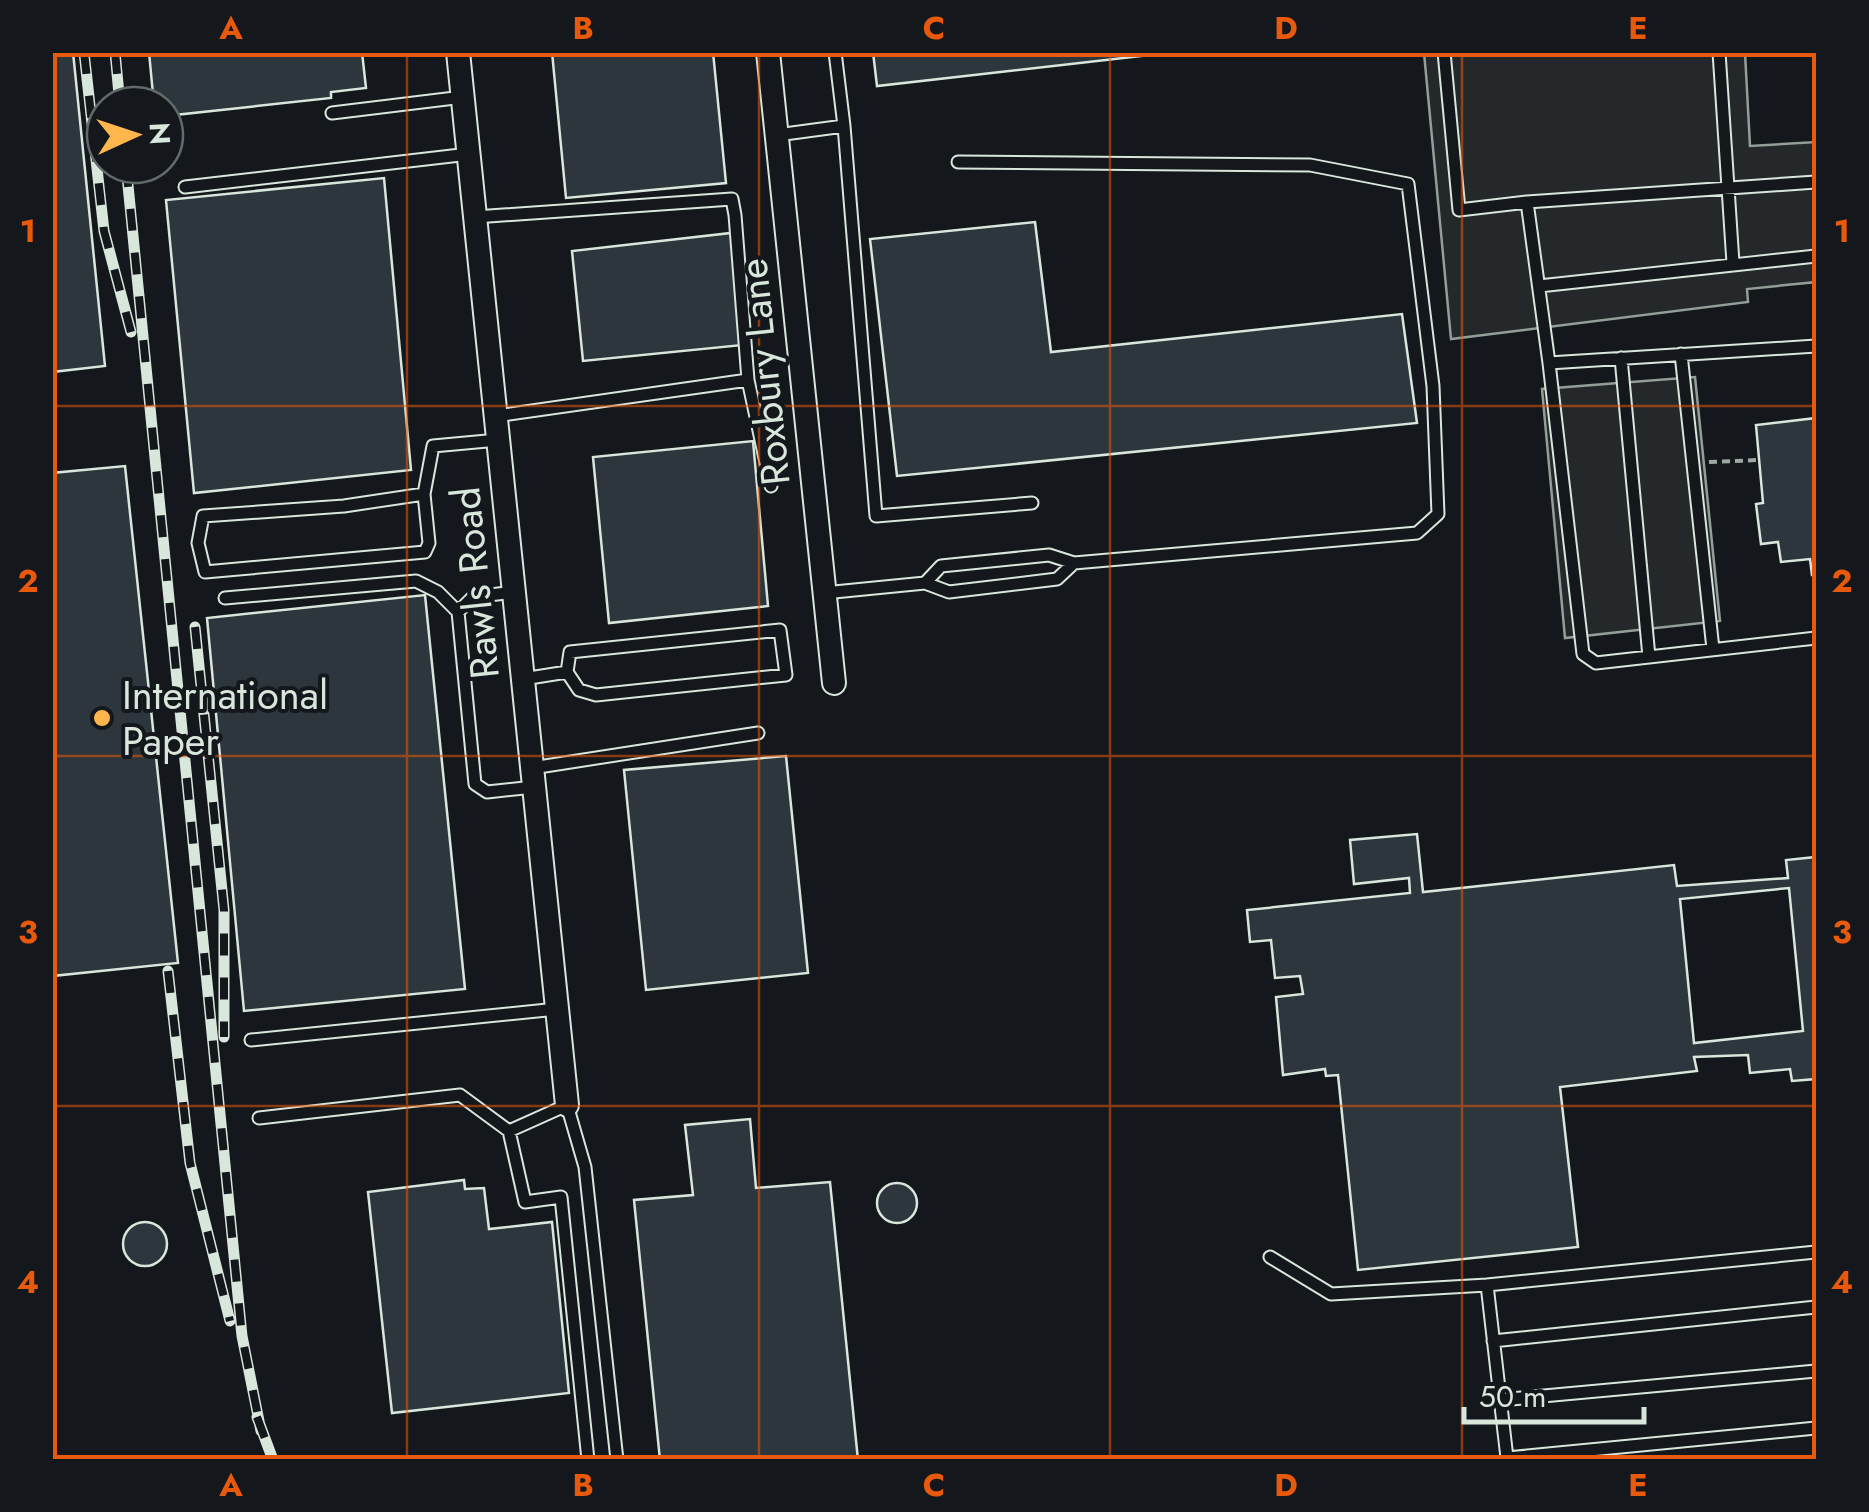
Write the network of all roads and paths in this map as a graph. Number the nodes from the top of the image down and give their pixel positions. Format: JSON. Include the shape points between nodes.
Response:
{"nodes":[{"id":1,"x":458,"y":52,"type":"edge"},
{"id":2,"x":768,"y":52,"type":"edge"},
{"id":3,"x":835,"y":52,"type":"edge"},
{"id":4,"x":1444,"y":52,"type":"edge"},
{"id":5,"x":1720,"y":52,"type":"edge"},
{"id":6,"x":463,"y":97,"type":"junction"},
{"id":7,"x":332,"y":113,"type":"dead end"},
{"id":8,"x":844,"y":126,"type":"junction"},
{"id":9,"x":777,"y":136,"type":"junction"},
{"id":10,"x":469,"y":154,"type":"junction"},
{"id":11,"x":958,"y":162,"type":"dead end"},
{"id":12,"x":1816,"y":182,"type":"edge"},
{"id":13,"x":185,"y":187,"type":"dead end"},
{"id":14,"x":1728,"y":187,"type":"junction"},
{"id":15,"x":1527,"y":202,"type":"junction"},
{"id":16,"x":475,"y":217,"type":"junction"},
{"id":17,"x":1816,"y":256,"type":"edge"},
{"id":18,"x":1733,"y":263,"type":"junction"},
{"id":19,"x":1539,"y":286,"type":"junction"},
{"id":20,"x":1816,"y":346,"type":"edge"},
{"id":21,"x":1681,"y":354,"type":"junction"},
{"id":22,"x":1621,"y":358,"type":"junction"},
{"id":23,"x":1550,"y":362,"type":"junction"},
{"id":24,"x":748,"y":380,"type":"junction"},
{"id":25,"x":497,"y":428,"type":"junction"},
{"id":26,"x":1759,"y":460,"type":"dead end"},
{"id":27,"x":1704,"y":462,"type":"dead end"},
{"id":28,"x":771,"y":486,"type":"dead end"},
{"id":29,"x":424,"y":494,"type":"junction"},
{"id":30,"x":1032,"y":503,"type":"dead end"},
{"id":31,"x":1074,"y":563,"type":"junction"},
{"id":32,"x":925,"y":583,"type":"junction"},
{"id":33,"x":514,"y":592,"type":"junction"},
{"id":34,"x":824,"y":593,"type":"junction"},
{"id":35,"x":225,"y":598,"type":"dead end"},
{"id":36,"x":458,"y":612,"type":"junction"},
{"id":37,"x":1816,"y":638,"type":"edge"},
{"id":38,"x":1713,"y":650,"type":"junction"},
{"id":39,"x":1649,"y":656,"type":"junction"},
{"id":40,"x":567,"y":672,"type":"junction"},
{"id":41,"x":523,"y":678,"type":"junction"},
{"id":42,"x":834,"y":683,"type":"dead end"},
{"id":43,"x":758,"y":733,"type":"dead end"},
{"id":44,"x":533,"y":777,"type":"junction"},
{"id":45,"x":557,"y":1009,"type":"junction"},
{"id":46,"x":251,"y":1040,"type":"dead end"},
{"id":47,"x":567,"y":1105,"type":"junction"},
{"id":48,"x":259,"y":1118,"type":"dead end"},
{"id":49,"x":509,"y":1131,"type":"junction"},
{"id":50,"x":1816,"y":1252,"type":"edge"},
{"id":51,"x":1270,"y":1257,"type":"dead end"},
{"id":52,"x":1487,"y":1285,"type":"junction"},
{"id":53,"x":1816,"y":1307,"type":"edge"},
{"id":54,"x":1493,"y":1342,"type":"junction"},
{"id":55,"x":1816,"y":1371,"type":"edge"},
{"id":56,"x":1500,"y":1400,"type":"junction"},
{"id":57,"x":1816,"y":1428,"type":"edge"},
{"id":58,"x":1507,"y":1458,"type":"edge"},
{"id":59,"x":588,"y":1460,"type":"edge"},
{"id":60,"x":617,"y":1460,"type":"edge"}],
"edges":[{"from":1,"to":6,"type":"street","name":"Rawls Road"},
{"from":2,"to":9,"type":"street","name":"Roxbury Lane"},
{"from":3,"to":8,"type":"lane"},
{"from":4,"to":15,"type":"lane","via":[[1460,210]]},
{"from":5,"to":14,"type":"lane"},
{"from":6,"to":7,"type":"lane"},
{"from":6,"to":10,"type":"street","name":"Rawls Road"},
{"from":8,"to":9,"type":"lane"},
{"from":8,"to":30,"type":"lane","via":[[876,516]]},
{"from":9,"to":34,"type":"street","name":"Roxbury Lane"},
{"from":10,"to":13,"type":"lane"},
{"from":10,"to":16,"type":"street","name":"Rawls Road"},
{"from":11,"to":31,"type":"lane","via":[[1310,165],[1408,184],[1433,386],[1438,514],[1417,533]]},
{"from":12,"to":14,"type":"lane"},
{"from":14,"to":15,"type":"lane"},
{"from":14,"to":18,"type":"lane"},
{"from":15,"to":19,"type":"lane"},
{"from":16,"to":24,"type":"lane","via":[[732,199]]},
{"from":16,"to":25,"type":"street","name":"Rawls Road"},
{"from":17,"to":18,"type":"lane"},
{"from":18,"to":19,"type":"lane"},
{"from":19,"to":23,"type":"lane"},
{"from":20,"to":21,"type":"lane"},
{"from":21,"to":22,"type":"lane"},
{"from":21,"to":38,"type":"lane"},
{"from":22,"to":23,"type":"lane"},
{"from":22,"to":39,"type":"lane"},
{"from":23,"to":39,"type":"lane","via":[[1583,654],[1596,663]]},
{"from":24,"to":25,"type":"lane"},
{"from":24,"to":28,"type":"lane"},
{"from":25,"to":29,"type":"lane","via":[[432,446]]},
{"from":25,"to":33,"type":"street","name":"Rawls Road"},
{"from":26,"to":27,"type":"path"},
{"from":29,"to":29,"type":"lane","via":[[203,516],[198,542],[205,572],[425,552]]},
{"from":31,"to":32,"type":"lane","via":[[1058,579],[949,592]]},
{"from":31,"to":32,"type":"lane","via":[[1050,555],[941,566]]},
{"from":32,"to":34,"type":"lane"},
{"from":33,"to":36,"type":"lane","via":[[473,597]]},
{"from":33,"to":41,"type":"street","name":"Rawls Road"},
{"from":34,"to":42,"type":"street","name":"Roxbury Lane"},
{"from":35,"to":36,"type":"lane","via":[[416,580]]},
{"from":36,"to":44,"type":"lane","via":[[476,784],[486,792]]},
{"from":37,"to":38,"type":"lane"},
{"from":38,"to":39,"type":"lane"},
{"from":40,"to":40,"type":"lane","via":[[570,652],[780,630],[786,676],[596,695],[579,690]]},
{"from":40,"to":41,"type":"lane"},
{"from":41,"to":44,"type":"street","name":"Rawls Road"},
{"from":43,"to":44,"type":"lane"},
{"from":44,"to":45,"type":"street","name":"Rawls Road"},
{"from":45,"to":46,"type":"lane"},
{"from":45,"to":47,"type":"street","name":"Rawls Road"},
{"from":47,"to":49,"type":"lane"},
{"from":47,"to":60,"type":"lane","via":[[584,1168]]},
{"from":48,"to":49,"type":"lane","via":[[460,1095]]},
{"from":49,"to":59,"type":"lane","via":[[525,1202],[561,1197]]},
{"from":50,"to":52,"type":"lane"},
{"from":51,"to":52,"type":"lane","via":[[1331,1294]]},
{"from":52,"to":54,"type":"lane"},
{"from":53,"to":54,"type":"lane"},
{"from":54,"to":56,"type":"lane"},
{"from":55,"to":56,"type":"lane"},
{"from":56,"to":58,"type":"lane"},
{"from":57,"to":58,"type":"lane"}]}
